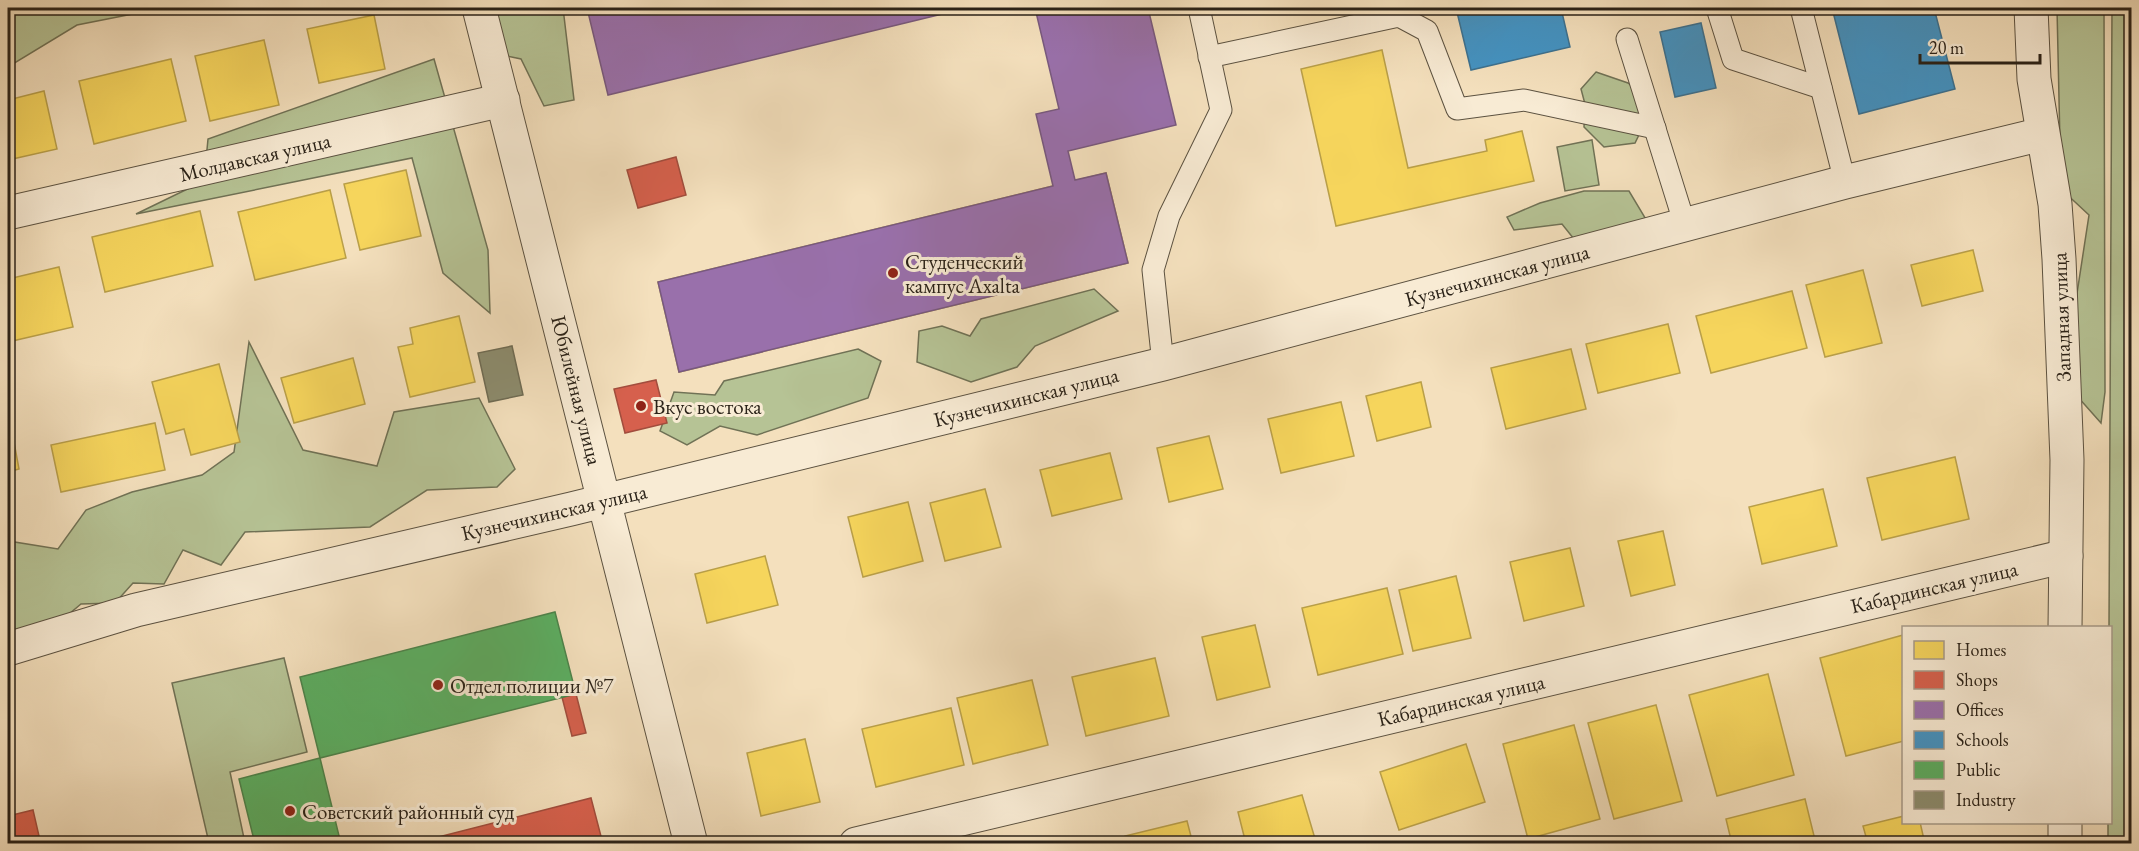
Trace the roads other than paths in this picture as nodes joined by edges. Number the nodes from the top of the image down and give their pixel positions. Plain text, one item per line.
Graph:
1 (479, 8) edge
2 (1199, 8) edge
3 (1717, 8) edge
4 (1801, 8) edge
5 (2031, 8) edge
6 (1627, 39) dead end
7 (1209, 57) junction
8 (1821, 88) junction
9 (503, 100) junction
10 (1655, 128) junction
11 (2042, 134) junction
12 (1845, 182) junction
13 (8, 213) edge
14 (1685, 225) junction
15 (1163, 364) junction
16 (604, 500) junction
17 (2066, 556) junction
18 (2066, 626) edge
19 (8, 649) edge
20 (2065, 824) edge
21 (691, 843) edge
22 (856, 843) edge
23 (2065, 843) edge

1 - 9 street, Юбилейная улица
2 - 7 lane
3 - 8 lane
4 - 8 lane
5 - 11 street, Западная улица
6 - 10 lane
7 - 10 lane
7 - 15 lane
8 - 12 lane
9 - 13 street, Молдавская улица
9 - 16 street, Юбилейная улица
10 - 14 lane
11 - 12 street, Кузнечихинская улица
11 - 17 street, Западная улица
12 - 14 street, Кузнечихинская улица
14 - 15 street, Кузнечихинская улица
15 - 16 street, Кузнечихинская улица
16 - 19 street, Кузнечихинская улица
16 - 21 street, Юбилейная улица
17 - 18 street, Западная улица
17 - 22 street, Кабардинская улица
20 - 23 street

